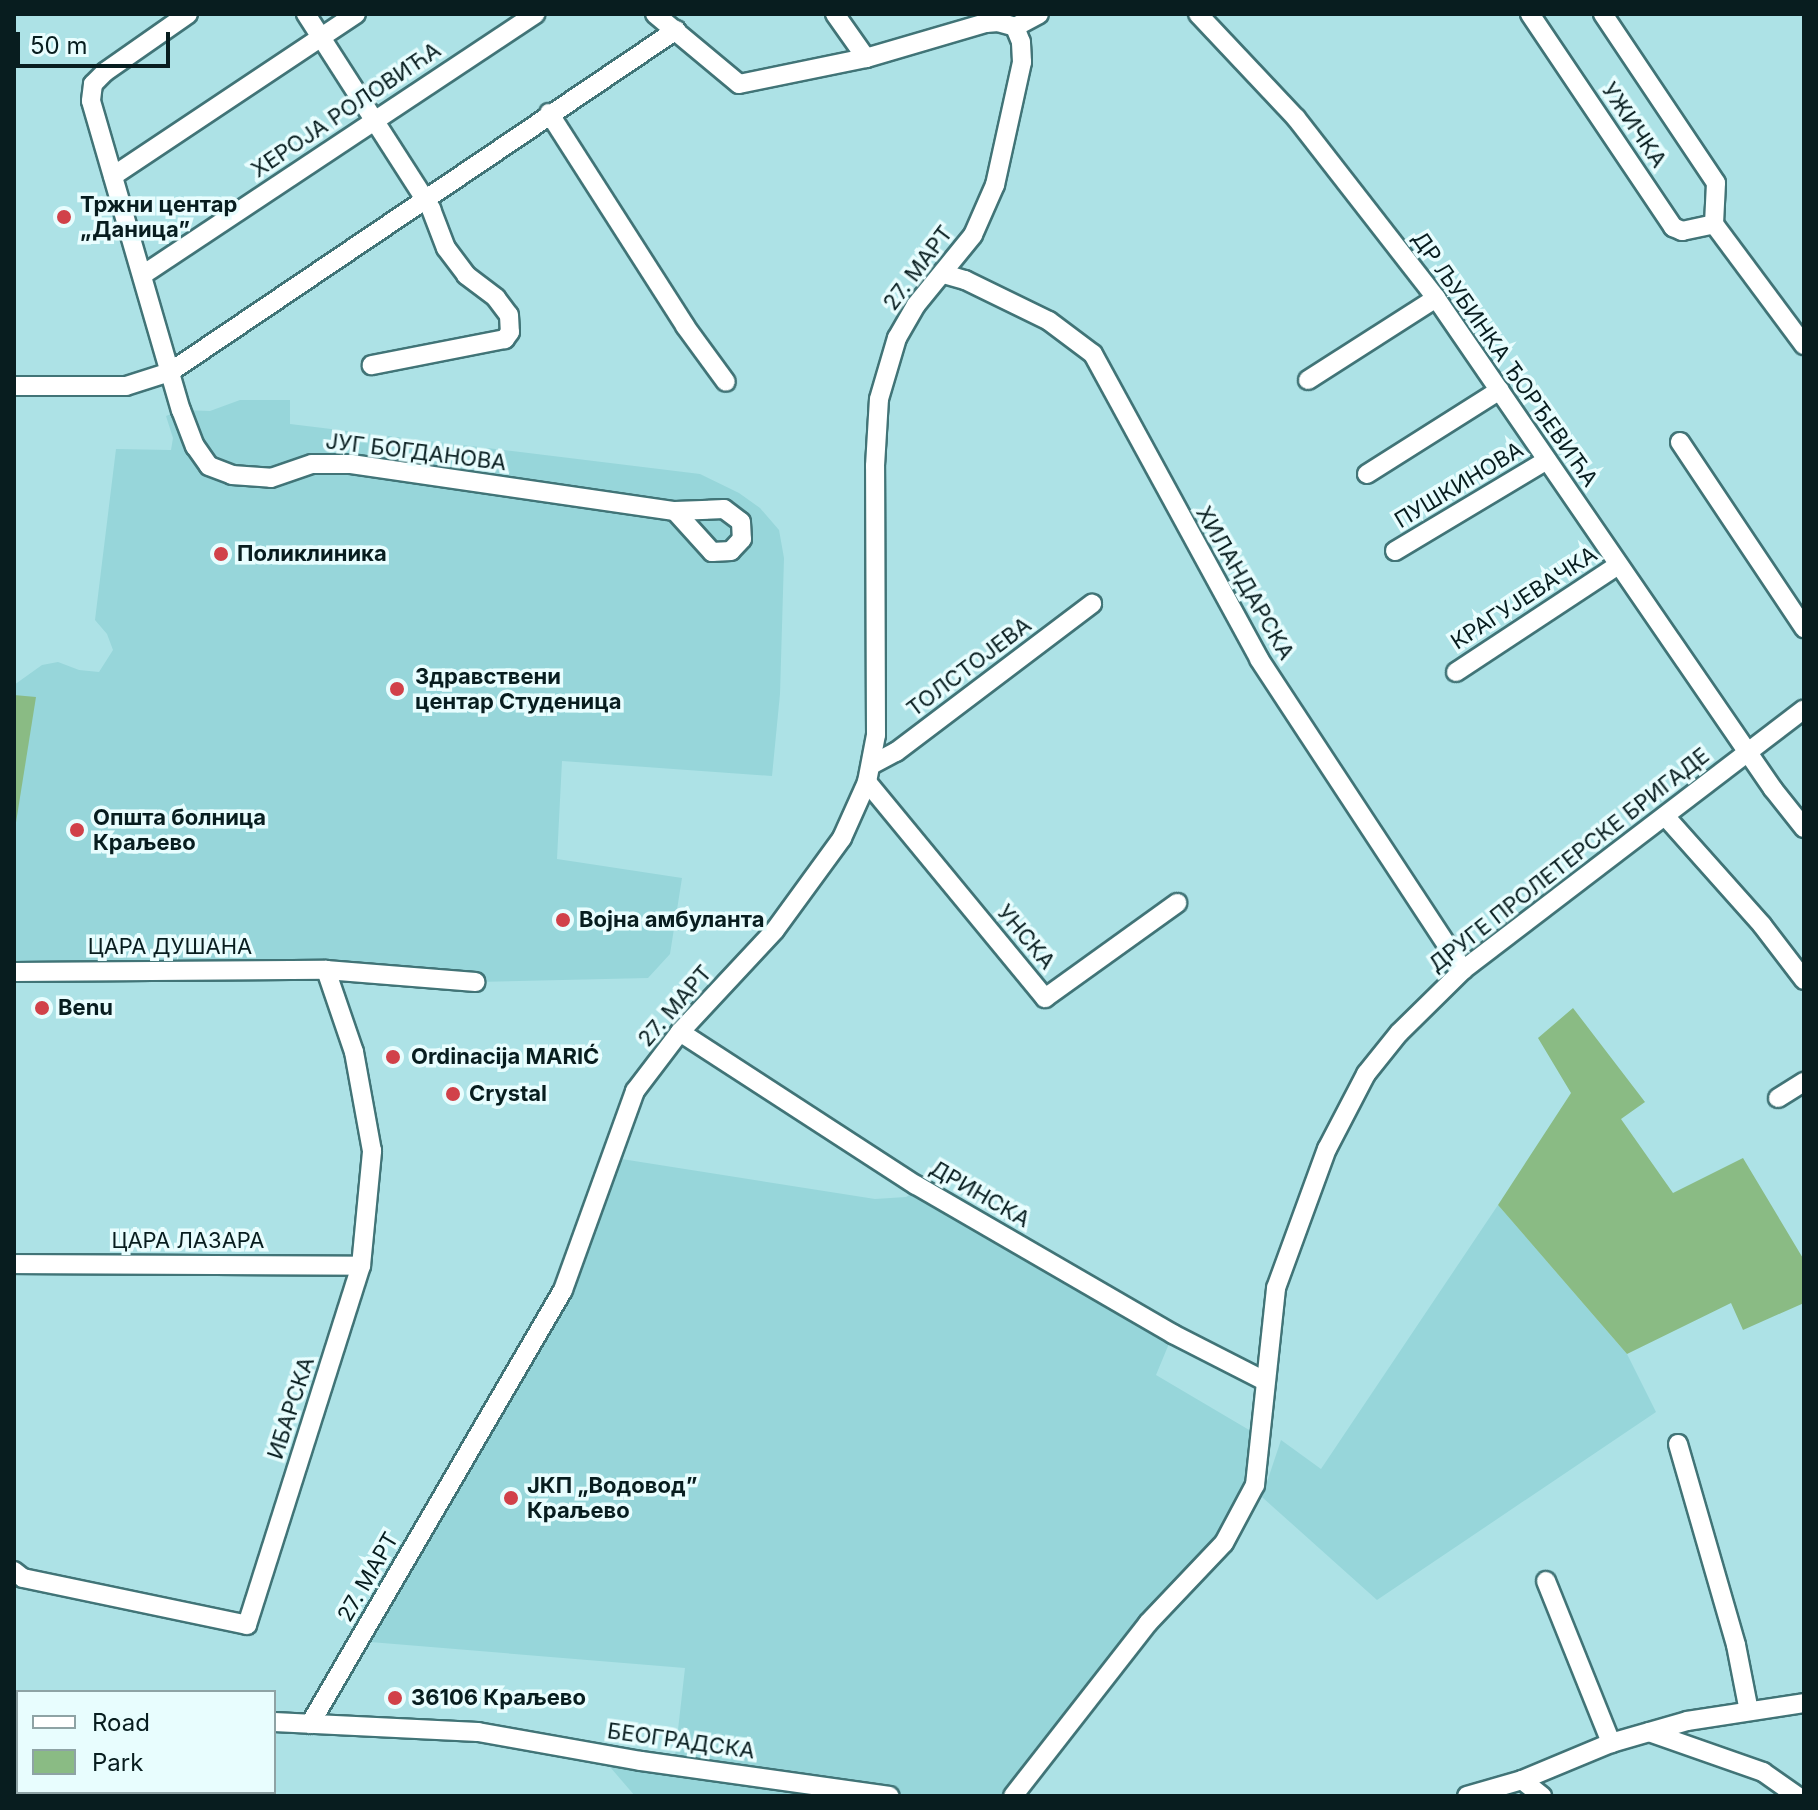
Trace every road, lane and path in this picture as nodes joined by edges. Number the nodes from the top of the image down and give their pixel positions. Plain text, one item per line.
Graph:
1 (188, 14) edge
2 (306, 14) edge
3 (356, 14) edge
4 (535, 14) edge
5 (655, 14) edge
6 (835, 14) edge
7 (1039, 14) edge
8 (1198, 14) edge
9 (1530, 14) edge
10 (1603, 14) edge
11 (1015, 27) junction
12 (676, 30) junction
13 (321, 37) junction
14 (866, 58) junction
15 (549, 113) junction
16 (374, 120) junction
17 (113, 176) junction
18 (424, 199) junction
19 (1714, 224) junction
20 (144, 274) junction
21 (944, 274) junction
22 (1436, 298) junction
23 (1804, 345) edge
24 (372, 365) dead end
25 (170, 372) junction
26 (1308, 380) dead end
27 (726, 382) dead end
28 (14, 386) edge
29 (1500, 390) junction
30 (1680, 442) dead end
31 (1547, 460) junction
32 (1367, 474) dead end
33 (675, 511) dead end
34 (1395, 551) dead end
35 (1618, 565) junction
36 (1092, 604) dead end
37 (1804, 628) edge
38 (1456, 672) dead end
39 (1804, 709) edge
40 (1747, 752) junction
41 (870, 773) junction
42 (1665, 816) junction
43 (1804, 828) edge
44 (1177, 903) dead end
45 (326, 970) junction
46 (1463, 970) junction
47 (14, 972) edge
48 (1804, 980) edge
49 (476, 982) dead end
50 (680, 1032) junction
51 (1804, 1082) edge
52 (1778, 1098) dead end
53 (14, 1264) edge
54 (361, 1266) junction
55 (1265, 1381) junction
56 (1678, 1444) dead end
57 (14, 1571) edge
58 (1546, 1581) dead end
59 (1804, 1703) edge
60 (1749, 1711) junction
61 (276, 1722) edge
62 (310, 1724) junction
63 (1649, 1732) junction
64 (1611, 1743) junction
65 (1522, 1780) junction
66 (890, 1796) edge
67 (1013, 1796) edge
68 (1467, 1796) edge
69 (1542, 1796) edge
70 (1797, 1796) edge

1 - 17 street, ЈУГ БОГДАНОВА
2 - 13 street
3 - 13 street
4 - 16 street, ХЕРОЈА РОЛОВИЋА
5 - 12 street
6 - 14 street
7 - 11 street
8 - 22 street, ДР ЉУБИНКА ЂОРЂЕВИЋА
9 - 19 street, УЖИЧКА
10 - 19 street, УЖИЧКА
11 - 14 street
11 - 21 street, 27. МАРТ
12 - 14 street
12 - 15 street
13 - 16 street
13 - 17 street
15 - 18 street
15 - 27 street
16 - 18 street
16 - 20 street, ХЕРОЈА РОЛОВИЋА
17 - 20 street, ЈУГ БОГДАНОВА
18 - 24 street
18 - 25 street
19 - 23 street
20 - 25 street, ЈУГ БОГДАНОВА
21 - 41 street, 27. МАРТ
21 - 46 street, ХИЛАНДАРСКА
22 - 26 street
22 - 29 street, ДР ЉУБИНКА ЂОРЂЕВИЋА
25 - 28 street
25 - 33 street, ЈУГ БОГДАНОВА
29 - 31 street, ДР ЉУБИНКА ЂОРЂЕВИЋА
29 - 32 street
30 - 37 street
31 - 34 street, ПУШКИНОВА
31 - 35 street, ДР ЉУБИНКА ЂОРЂЕВИЋА
35 - 38 street, КРАГУЈЕВАЧКА
35 - 40 street, ДР ЉУБИНКА ЂОРЂЕВИЋА
36 - 41 street, ТОЛСТОЈЕВА
39 - 40 street, ДРУГЕ ПРОЛЕТЕРСКЕ БРИГАДЕ
40 - 42 street, ДРУГЕ ПРОЛЕТЕРСКЕ БРИГАДЕ
40 - 43 street
41 - 44 street, УНСКА
41 - 50 street, 27. МАРТ
42 - 46 street, ДРУГЕ ПРОЛЕТЕРСКЕ БРИГАДЕ
42 - 48 street
45 - 47 street, ЦАРА ДУШАНА
45 - 49 street, ЦАРА ДУШАНА
45 - 54 street, ИБАРСКА
46 - 55 street, ДРУГЕ ПРОЛЕТЕРСКЕ БРИГАДЕ
50 - 55 street, ДРИНСКА
50 - 62 street, 27. МАРТ
51 - 52 street
53 - 54 street, ЦАРА ЛАЗАРА
54 - 57 street, ИБАРСКА
55 - 67 street, ДРУГЕ ПРОЛЕТЕРСКЕ БРИГАДЕ
56 - 60 street
58 - 64 street
59 - 60 street
60 - 63 street
61 - 62 street, БЕОГРАДСКА
62 - 66 street, БЕОГРАДСКА
63 - 64 street
63 - 70 street
64 - 65 street
65 - 68 street
65 - 69 street

